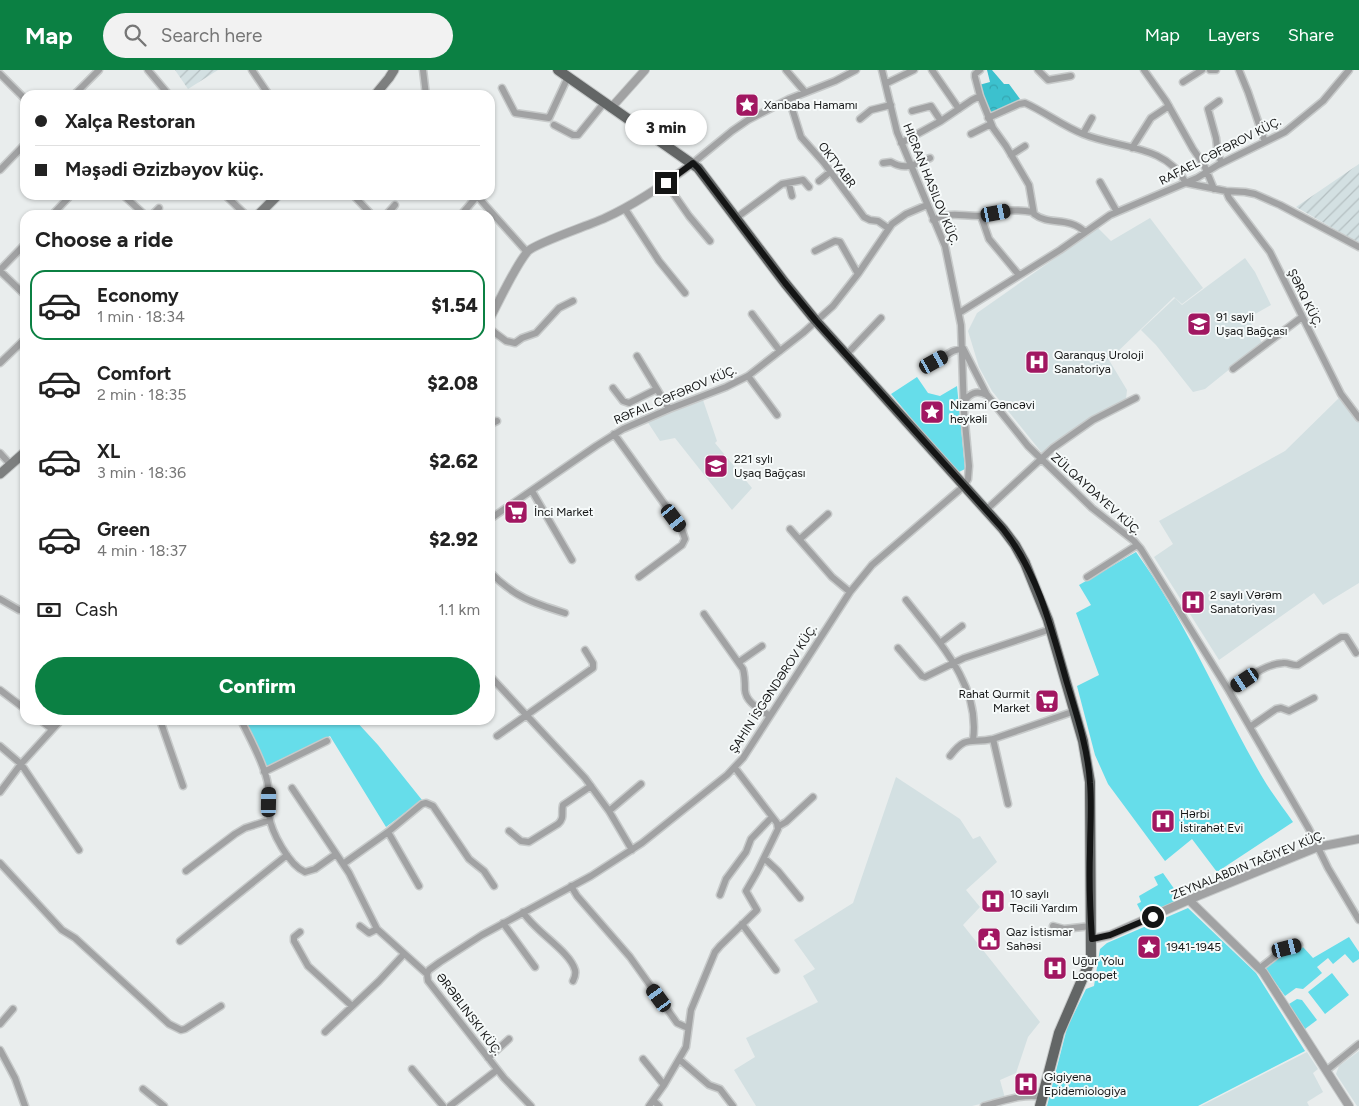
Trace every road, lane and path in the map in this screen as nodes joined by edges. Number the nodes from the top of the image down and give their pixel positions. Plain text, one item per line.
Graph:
1 (3, 70) edge
2 (98, 70) edge
3 (148, 70) edge
4 (252, 70) edge
5 (394, 70) edge
6 (423, 70) edge
7 (558, 70) edge
8 (645, 70) edge
9 (786, 70) edge
10 (856, 70) edge
11 (882, 70) edge
12 (914, 70) edge
13 (932, 70) edge
14 (980, 70) edge
15 (1038, 70) edge
16 (1144, 70) edge
17 (1202, 70) edge
18 (1210, 70) edge
19 (1216, 70) edge
20 (1238, 70) edge
21 (1350, 70) edge
22 (0, 74) edge
23 (1071, 76) dead end
24 (568, 78) junction
25 (1183, 82) dead end
26 (886, 83) junction
27 (502, 88) dead end
28 (79, 90) edge
29 (165, 90) edge
30 (266, 90) edge
31 (379, 90) edge
32 (425, 90) edge
33 (805, 92) junction
34 (20, 94) edge
35 (980, 96) junction
36 (788, 99) junction
37 (1219, 101) dead end
38 (891, 105) junction
39 (608, 106) junction
40 (1169, 106) junction
41 (959, 109) junction
42 (912, 111) dead end
43 (1092, 118) dead end
44 (860, 119) dead end
45 (941, 121) junction
46 (989, 121) junction
47 (554, 125) dead end
48 (971, 134) dead end
49 (1083, 134) junction
50 (1265, 142) junction
51 (901, 143) junction
52 (1025, 146) dead end
53 (1132, 148) junction
54 (20, 149) edge
55 (1011, 155) junction
56 (930, 158) dead end
57 (693, 163) junction
58 (883, 163) dead end
59 (1222, 163) junction
60 (910, 166) junction
61 (0, 170) edge
62 (830, 172) junction
63 (1208, 172) junction
64 (819, 181) dead end
65 (1100, 182) dead end
66 (666, 183) junction
67 (1186, 183) junction
68 (789, 184) junction
69 (809, 187) dead end
70 (1214, 189) junction
71 (1226, 191) junction
72 (792, 196) dead end
73 (66, 200) edge
74 (128, 200) edge
75 (230, 200) edge
76 (273, 200) edge
77 (358, 200) edge
78 (473, 200) edge
79 (481, 200) edge
80 (396, 205) dead end
81 (927, 205) junction
82 (625, 209) junction
83 (57, 210) edge
84 (139, 210) edge
85 (241, 210) edge
86 (263, 210) edge
87 (367, 210) edge
88 (391, 210) edge
89 (465, 210) edge
90 (490, 210) edge
91 (1033, 212) junction
92 (1117, 212) junction
93 (495, 216) edge
94 (981, 216) junction
95 (736, 218) junction
96 (933, 220) junction
97 (888, 228) junction
98 (1085, 232) junction
99 (710, 241) dead end
100 (1359, 247) edge
101 (20, 249) edge
102 (815, 251) dead end
103 (527, 252) junction
104 (0, 270) edge
105 (858, 274) junction
106 (1019, 275) junction
107 (20, 289) edge
108 (685, 294) dead end
109 (573, 301) dead end
110 (495, 309) edge
111 (959, 313) junction
112 (752, 314) dead end
113 (1302, 317) junction
114 (881, 318) dead end
115 (816, 321) junction
116 (495, 333) edge
117 (20, 344) edge
118 (963, 348) junction
119 (780, 351) junction
120 (846, 355) junction
121 (637, 356) dead end
122 (934, 362) dead end
123 (0, 363) edge
124 (1233, 369) dead end
125 (748, 376) junction
126 (613, 388) dead end
127 (657, 390) junction
128 (987, 395) junction
129 (1136, 398) dead end
130 (964, 402) junction
131 (669, 409) junction
132 (777, 415) dead end
133 (1359, 418) edge
134 (614, 434) junction
135 (0, 453) edge
136 (20, 458) edge
137 (1040, 459) junction
138 (11, 465) junction
139 (0, 474) edge
140 (964, 486) junction
141 (532, 491) junction
142 (986, 510) junction
143 (828, 514) dead end
144 (495, 516) edge
145 (790, 529) dead end
146 (800, 539) junction
147 (1137, 545) junction
148 (572, 560) dead end
149 (495, 577) edge
150 (639, 577) dead end
151 (1087, 577) dead end
152 (850, 592) junction
153 (0, 599) edge
154 (906, 600) dead end
155 (20, 610) edge
156 (565, 613) dead end
157 (704, 614) dead end
158 (962, 626) dead end
159 (1051, 629) junction
160 (940, 643) junction
161 (762, 646) dead end
162 (898, 648) dead end
163 (585, 650) dead end
164 (1356, 653) dead end
165 (739, 662) junction
166 (953, 662) junction
167 (495, 681) edge
168 (0, 690) edge
169 (1229, 691) junction
170 (1314, 698) dead end
171 (20, 705) edge
172 (1075, 711) junction
173 (527, 715) junction
174 (770, 716) junction
175 (47, 725) edge
176 (56, 725) edge
177 (162, 725) edge
178 (243, 725) edge
179 (1250, 726) junction
180 (52, 729) junction
181 (497, 736) dead end
182 (993, 739) junction
183 (327, 740) dead end
184 (973, 740) junction
185 (0, 746) edge
186 (950, 756) dead end
187 (21, 764) junction
188 (735, 768) junction
189 (264, 772) junction
190 (641, 784) dead end
191 (183, 786) dead end
192 (591, 786) junction
193 (292, 788) dead end
194 (0, 792) edge
195 (813, 797) dead end
196 (1008, 804) dead end
197 (608, 811) junction
198 (772, 817) junction
199 (270, 820) junction
200 (778, 826) junction
201 (509, 831) dead end
202 (388, 832) junction
203 (1359, 839) edge
204 (1318, 847) junction
205 (79, 850) dead end
206 (632, 850) junction
207 (336, 854) junction
208 (287, 855) junction
209 (764, 858) junction
210 (0, 863) edge
211 (343, 864) junction
212 (186, 871) dead end
213 (419, 886) dead end
214 (494, 886) dead end
215 (571, 886) junction
216 (720, 895) dead end
217 (800, 898) dead end
218 (1189, 900) junction
219 (522, 912) junction
220 (1359, 920) edge
221 (503, 923) junction
222 (742, 924) junction
223 (360, 926) dead end
224 (1053, 926) dead end
225 (1091, 926) junction
226 (377, 929) junction
227 (300, 932) dead end
228 (1092, 939) junction
229 (180, 941) dead end
230 (1298, 945) dead end
231 (404, 954) junction
232 (535, 967) dead end
233 (1260, 968) junction
234 (776, 970) dead end
235 (427, 974) junction
236 (573, 981) dead end
237 (221, 1006) dead end
238 (352, 1006) junction
239 (14, 1009) dead end
240 (0, 1024) edge
241 (688, 1028) junction
242 (326, 1032) dead end
243 (509, 1039) dead end
244 (1359, 1044) edge
245 (0, 1050) edge
246 (488, 1058) junction
247 (643, 1059) dead end
248 (680, 1060) junction
249 (412, 1069) dead end
250 (497, 1070) junction
251 (1327, 1070) junction
252 (664, 1085) junction
253 (143, 1089) dead end
254 (1042, 1101) edge
255 (652, 1103) edge
256 (25, 1106) edge
257 (164, 1106) edge
258 (443, 1106) edge
259 (450, 1106) edge
260 (531, 1106) edge
261 (659, 1106) edge
262 (733, 1106) edge
263 (984, 1106) edge
264 (1349, 1106) edge

1 - 22 street
2 - 28 street
3 - 29 street
4 - 30 street
5 - 31 main road
6 - 32 street
7 - 24 main road
8 - 39 street
9 - 33 street
10 - 33 street
11 - 26 street, HICRAN HASILOV KÜÇ.
12 - 26 street
13 - 41 street
14 - 35 street
15 - 23 street
16 - 40 street
17 - 25 street
18 - 19 street
20 - 50 street
21 - 50 street, RAFAEL CƏFƏROV KÜÇ.
22 - 34 street
24 - 27 street
24 - 39 main road
26 - 38 street, HICRAN HASILOV KÜÇ.
33 - 36 street
35 - 41 street
35 - 46 street
36 - 57 street
36 - 62 street, OKTYABR
37 - 59 street
38 - 44 street
38 - 51 street, HICRAN HASILOV KÜÇ.
39 - 47 street
39 - 57 main road
40 - 53 street
40 - 63 street
41 - 45 street
42 - 45 street
43 - 49 street
45 - 51 street
46 - 48 street
46 - 49 street
46 - 55 street
49 - 53 street
50 - 59 street, RAFAEL CƏFƏROV KÜÇ.
51 - 60 street, HICRAN HASILOV KÜÇ.
52 - 55 street
53 - 67 street
54 - 61 street
55 - 91 street
56 - 60 street
57 - 66 street
57 - 95 main road
58 - 60 street
59 - 63 street, RAFAEL CƏFƏROV KÜÇ.
60 - 81 street, HICRAN HASILOV KÜÇ.
62 - 64 street
62 - 97 street, OKTYABR
63 - 67 street, RAFAEL CƏFƏROV KÜÇ.
63 - 70 street
65 - 92 street
66 - 82 street
66 - 99 street
67 - 70 street
67 - 92 street, RAFAEL CƏFƏROV KÜÇ.
68 - 69 street
68 - 72 street
68 - 95 street
70 - 71 street
71 - 100 street
71 - 113 street, ŞƏRQ KÜÇ.
73 - 83 street
74 - 84 street
75 - 85 street
76 - 86 main road
77 - 87 street
78 - 89 street
79 - 90 street
80 - 88 street
81 - 96 street, HICRAN HASILOV KÜÇ.
81 - 97 street, RƏFAIL CƏFƏROV KÜÇ.
82 - 103 street
82 - 108 street
91 - 94 street
91 - 98 street
92 - 98 street, RAFAEL CƏFƏROV KÜÇ.
93 - 103 street
94 - 96 street
94 - 106 street
95 - 115 main road
96 - 111 street, HICRAN HASILOV KÜÇ.
97 - 105 street, RƏFAIL CƏFƏROV KÜÇ.
98 - 106 street, RAFAEL CƏFƏROV KÜÇ.
101 - 104 street
102 - 105 street
103 - 110 street
104 - 107 street
105 - 115 street, RƏFAIL CƏFƏROV KÜÇ.
106 - 111 street, RAFAEL CƏFƏROV KÜÇ.
109 - 116 street
111 - 118 street, HICRAN HASILOV KÜÇ.
112 - 119 street
113 - 124 street
113 - 133 street, ŞƏRQ KÜÇ.
114 - 120 street
115 - 119 street, RƏFAIL CƏFƏROV KÜÇ.
115 - 120 main road
117 - 123 street
118 - 122 street
118 - 128 street, ZÜLQAYDAYEV KÜÇ.
118 - 130 street, HICRAN HASILOV KÜÇ.
119 - 125 street, RƏFAIL CƏFƏROV KÜÇ.
120 - 140 main road
121 - 127 street
125 - 131 street, RƏFAIL CƏFƏROV KÜÇ.
125 - 132 street
126 - 127 street
127 - 131 street
128 - 130 street
128 - 137 street, ZÜLQAYDAYEV KÜÇ.
129 - 137 street
130 - 140 street, HICRAN HASILOV KÜÇ.
131 - 134 street, RƏFAIL CƏFƏROV KÜÇ.
134 - 141 street, RƏFAIL CƏFƏROV KÜÇ.
134 - 150 street
135 - 138 street
136 - 138 main road
137 - 142 street
137 - 147 street, ZÜLQAYDAYEV KÜÇ.
138 - 139 main road
140 - 142 main road
140 - 152 street, ŞAHIN İSGƏNDƏROV KÜÇ.
141 - 144 street, RƏFAIL CƏFƏROV KÜÇ.
141 - 148 street
142 - 159 main road
143 - 146 street
145 - 146 street
146 - 152 street
147 - 151 street
147 - 169 street, ZÜLQAYDAYEV KÜÇ.
149 - 156 street
152 - 174 street, ŞAHIN İSGƏNDƏROV KÜÇ.
153 - 155 street
154 - 160 street
157 - 165 street
158 - 160 street
159 - 166 street
159 - 172 main road
160 - 166 street
161 - 165 street
162 - 166 street
163 - 173 street
164 - 169 street
165 - 174 street
166 - 184 street
167 - 173 street
168 - 171 street
169 - 179 street, ZÜLQAYDAYEV KÜÇ.
170 - 179 street
172 - 182 street
172 - 225 main road
173 - 181 street
173 - 192 street
174 - 188 street, ŞAHIN İSGƏNDƏROV KÜÇ.
175 - 180 street
176 - 180 street
177 - 191 street
178 - 189 street
179 - 204 street, ZÜLQAYDAYEV KÜÇ.
180 - 187 street
182 - 184 street
182 - 196 street
183 - 189 street
184 - 186 street
185 - 187 street
187 - 194 street
187 - 205 street
188 - 198 street
188 - 206 street, ŞAHIN İSGƏNDƏROV KÜÇ.
189 - 199 street
190 - 197 street
192 - 197 street
192 - 201 street
193 - 207 street, ƏRƏBLINSKI KÜÇ.
195 - 200 street
197 - 206 street
198 - 200 street
198 - 216 street
199 - 208 street
199 - 212 street
200 - 209 street
202 - 211 street
202 - 213 street
202 - 214 street
203 - 204 street
204 - 218 street
204 - 220 street, ZÜLQAYDAYEV KÜÇ.
206 - 215 street, ŞAHIN İSGƏNDƏROV KÜÇ.
207 - 208 street
207 - 211 street, ƏRƏBLINSKI KÜÇ.
208 - 229 street
209 - 217 street
209 - 222 street
210 - 237 street
211 - 226 street, ƏRƏBLINSKI KÜÇ.
215 - 219 street, ŞAHIN İSGƏNDƏROV KÜÇ.
215 - 241 street
218 - 228 street
218 - 233 street
219 - 221 street, ŞAHIN İSGƏNDƏROV KÜÇ.
219 - 236 street
221 - 232 street
221 - 235 street, ŞAHIN İSGƏNDƏROV KÜÇ.
222 - 234 street
222 - 241 street
223 - 226 street
224 - 225 street
225 - 228 main road
226 - 231 street, ƏRƏBLINSKI KÜÇ.
227 - 238 street
228 - 254 main road
230 - 233 street
231 - 235 street, ƏRƏBLINSKI KÜÇ.
231 - 238 street
233 - 251 street
235 - 246 street, ƏRƏBLINSKI KÜÇ.
238 - 242 street
239 - 240 street
241 - 248 street
243 - 246 street
244 - 251 street
245 - 256 street
246 - 250 street, ƏRƏBLINSKI KÜÇ.
247 - 252 street
248 - 252 street
248 - 262 street
249 - 258 street
250 - 259 street
250 - 260 street, ƏRƏBLINSKI KÜÇ.
251 - 264 street
252 - 255 street
253 - 257 street
254 - 263 street
255 - 261 street

